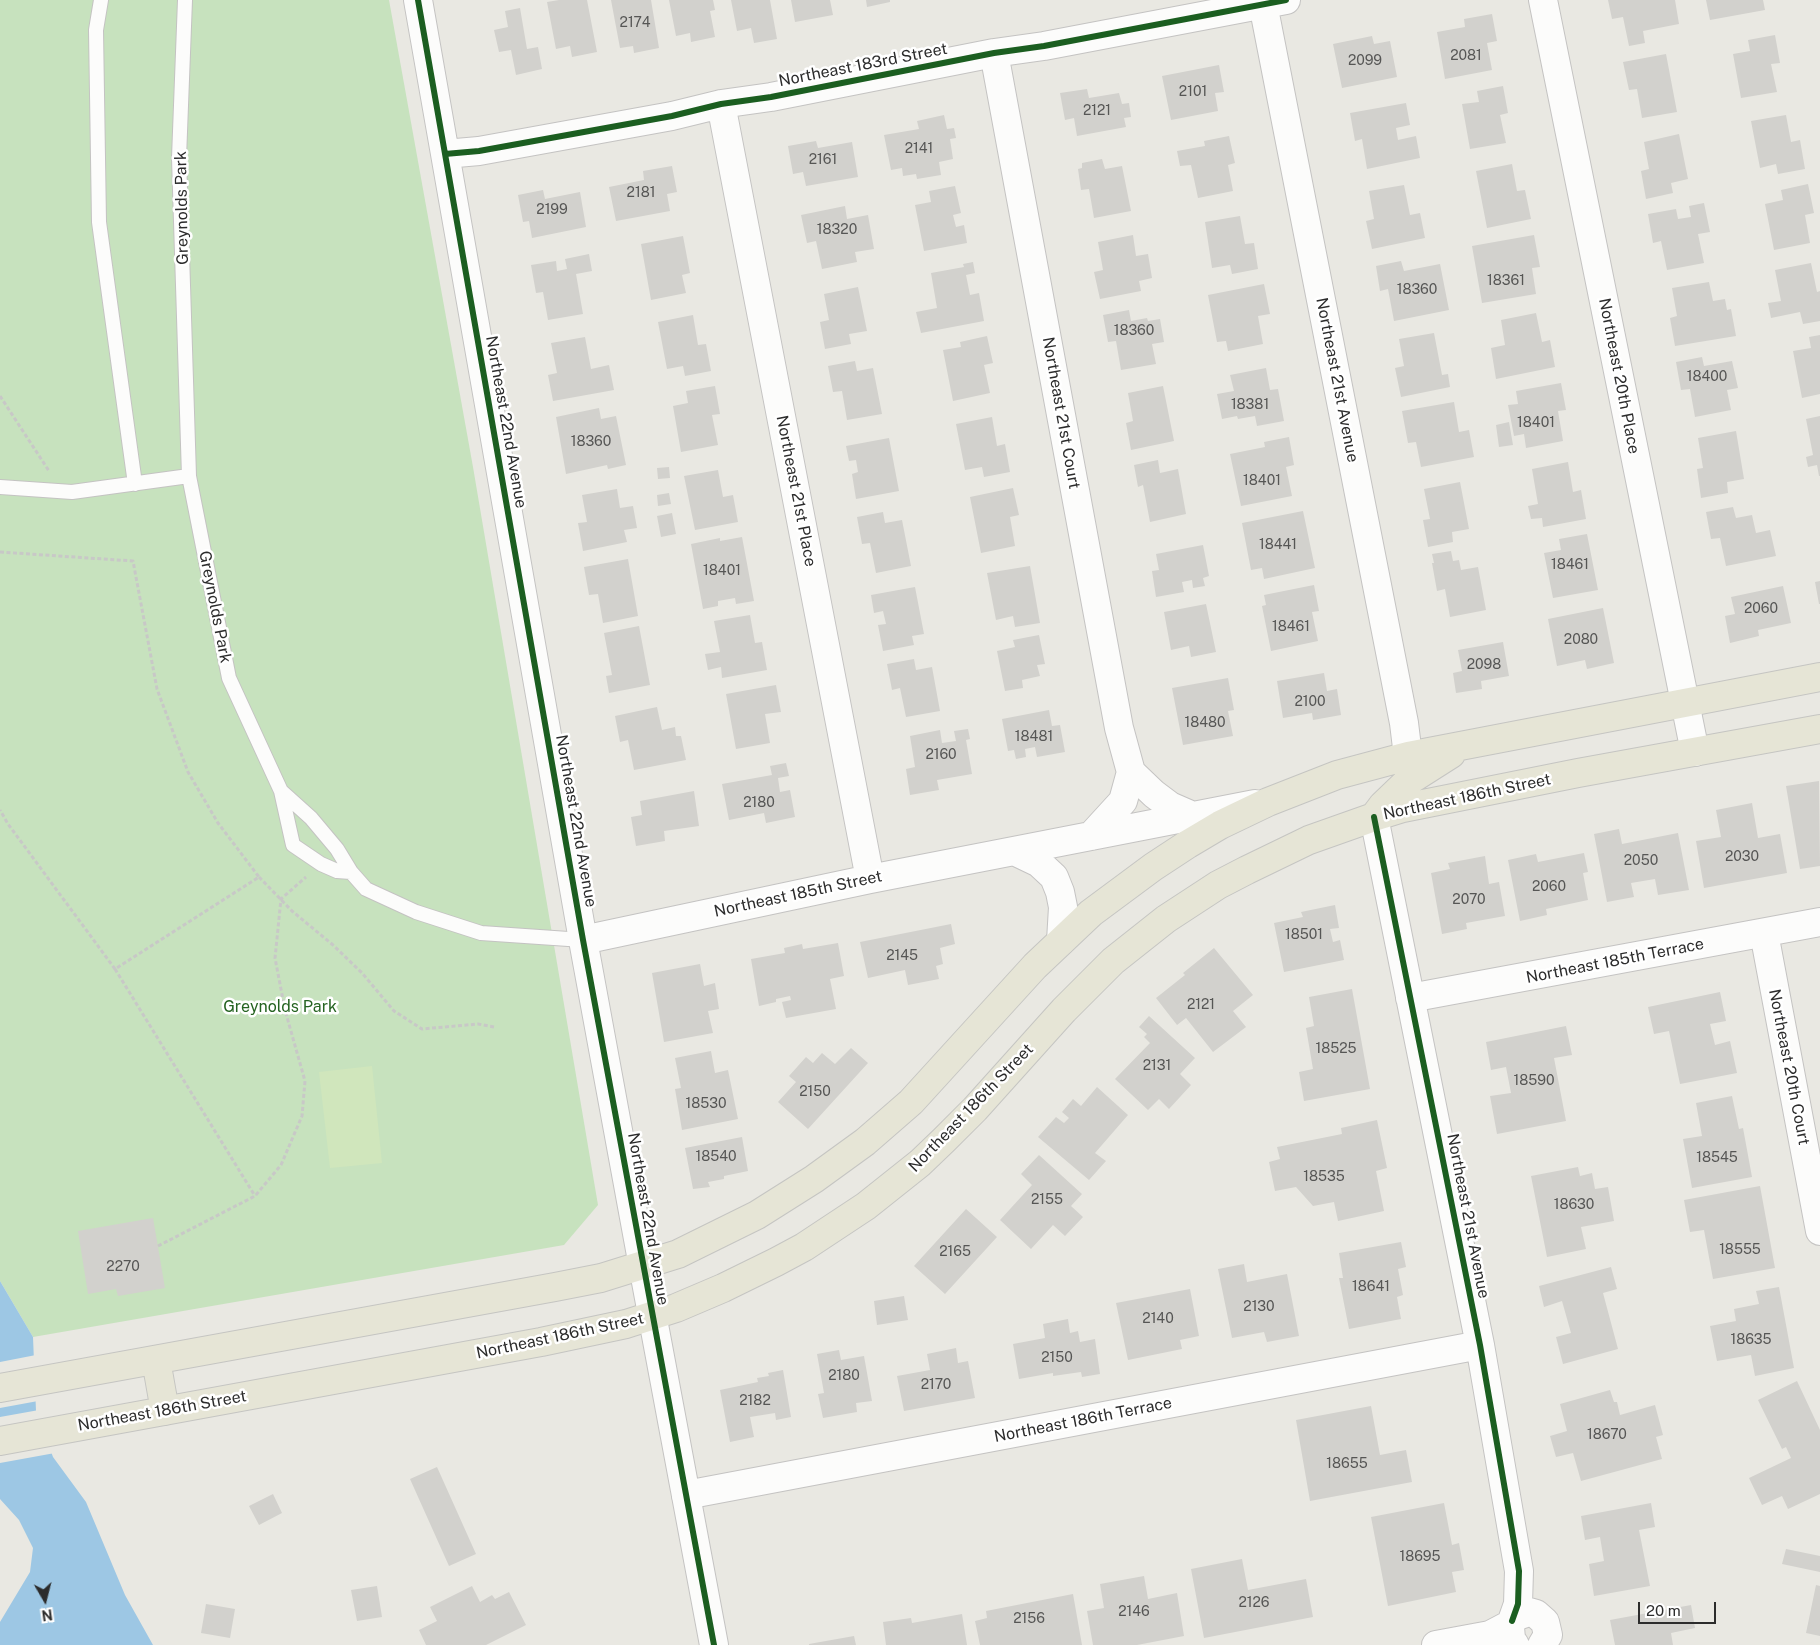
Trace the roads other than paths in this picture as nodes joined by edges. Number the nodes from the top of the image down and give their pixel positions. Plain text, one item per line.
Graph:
1 (101, 0) edge
2 (185, 0) edge
3 (418, 0) edge
4 (1543, 0) edge
5 (1274, 2) edge
6 (1211, 6) edge
7 (994, 53) junction
8 (721, 104) junction
9 (445, 154) junction
10 (189, 476) junction
11 (135, 484) junction
12 (0, 487) edge
13 (1820, 677) edge
14 (1685, 702) junction
15 (1820, 728) edge
16 (1470, 743) junction
17 (1695, 752) junction
18 (1408, 756) junction
19 (1131, 772) junction
20 (281, 791) junction
21 (1268, 802) junction
22 (1194, 816) junction
23 (1374, 817) junction
24 (1091, 836) junction
25 (1014, 851) junction
26 (351, 872) junction
27 (870, 879) junction
28 (1820, 922) edge
29 (1764, 933) junction
30 (583, 940) junction
31 (1061, 941) junction
32 (1410, 998) junction
33 (1820, 1231) edge
34 (642, 1266) junction
35 (652, 1316) junction
36 (1480, 1345) junction
37 (156, 1360) junction
38 (0, 1388) edge
39 (165, 1411) junction
40 (0, 1441) edge
41 (686, 1496) junction
42 (1519, 1572) junction
43 (1508, 1634) edge
44 (1543, 1637) edge
45 (714, 1645) edge
46 (1436, 1645) edge

1 - 11 lane
2 - 10 lane, Greynolds Park
3 - 9 street, Northeast 22nd Avenue
4 - 14 street, Northeast 20th Place
5 - 6 street, Northeast 183rd Street
5 - 18 street, Northeast 21st Avenue
6 - 7 street, Northeast 183rd Street
7 - 8 street, Northeast 183rd Street
7 - 19 street, Northeast 21st Court
8 - 9 street, Northeast 183rd Street
8 - 27 street, Northeast 21st Place
9 - 30 street, Northeast 22nd Avenue
10 - 11 lane
10 - 20 lane, Greynolds Park
11 - 12 lane
13 - 14 main road
14 - 16 main road
14 - 17 street, Northeast 20th Place
15 - 17 main road, Northeast 186th Street
16 - 18 main road
16 - 23 main road
17 - 23 main road, Northeast 186th Street
18 - 21 main road
19 - 22 street
19 - 24 street
20 - 26 lane, Greynolds Park
20 - 26 lane
21 - 22 street, Northeast 185th Street
21 - 31 main road
22 - 24 street, Northeast 185th Street
23 - 32 street, Northeast 21st Avenue
23 - 35 main road, Northeast 186th Street
24 - 25 street, Northeast 185th Street
25 - 27 street, Northeast 185th Street
25 - 31 street
26 - 30 lane, Greynolds Park
27 - 30 street, Northeast 185th Street
28 - 29 street, Northeast 185th Terrace
29 - 32 street, Northeast 185th Terrace
29 - 33 street, Northeast 20th Court
30 - 34 street, Northeast 22nd Avenue
31 - 34 main road
32 - 36 street, Northeast 21st Avenue
34 - 35 street, Northeast 22nd Avenue
34 - 37 main road
35 - 39 main road, Northeast 186th Street
35 - 41 street, Northeast 22nd Avenue
36 - 41 street, Northeast 186th Terrace
36 - 42 street, Northeast 21st Avenue
37 - 38 main road
37 - 39 main road
39 - 40 main road, Northeast 186th Street
41 - 45 street, Northeast 22nd Avenue
42 - 43 street, Northeast 21st Avenue
42 - 44 street, Northeast 21st Avenue
43 - 44 street
43 - 46 street

